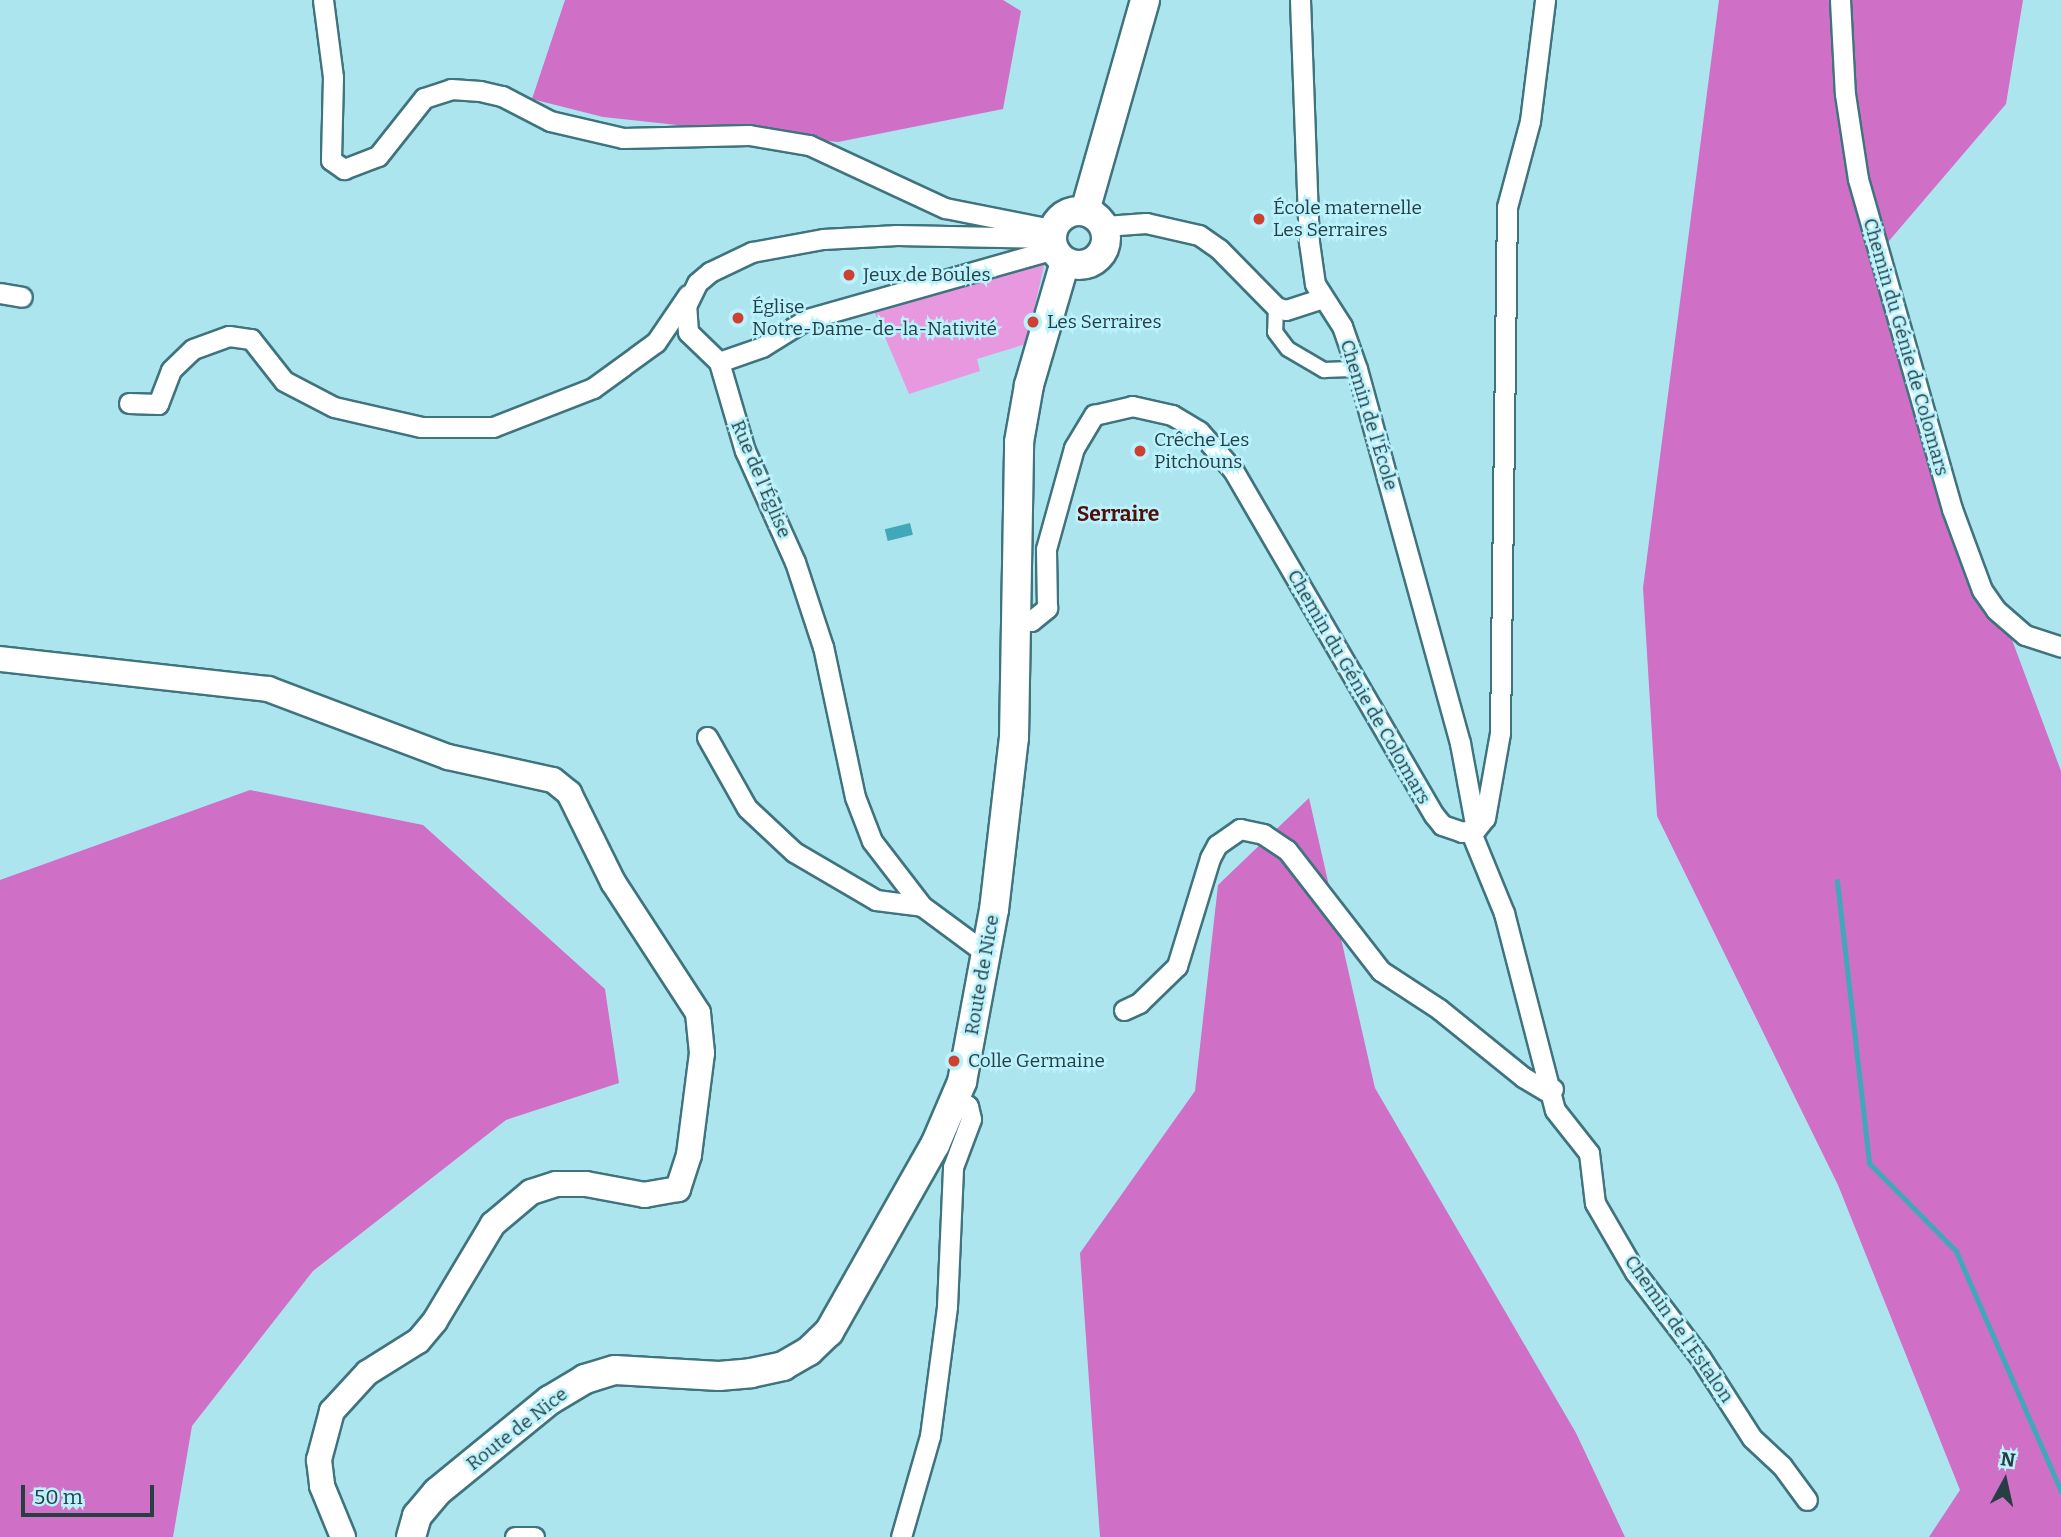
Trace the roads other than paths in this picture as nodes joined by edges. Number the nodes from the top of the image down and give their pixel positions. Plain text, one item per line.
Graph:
1 (323, 0) edge
2 (1145, 0) edge
3 (1300, 0) edge
4 (1545, 0) edge
5 (1840, 0) edge
6 (1095, 219) junction
7 (1056, 244) junction
8 (694, 289) junction
9 (0, 293) edge
10 (22, 297) dead end
11 (1322, 298) junction
12 (1276, 307) junction
13 (719, 362) junction
14 (1357, 369) junction
15 (129, 403) dead end
16 (1014, 621) junction
17 (2061, 647) edge
18 (0, 659) edge
19 (707, 737) dead end
20 (1473, 829) junction
21 (922, 906) junction
22 (987, 954) junction
23 (1124, 1010) dead end
24 (1553, 1089) junction
25 (957, 1098) junction
26 (1807, 1500) dead end
27 (343, 1537) edge
28 (411, 1537) edge
29 (515, 1537) edge
30 (534, 1537) edge
31 (901, 1537) edge

1 - 7 street
2 - 6 main road
3 - 11 street, Chemin de l'École
4 - 20 street
5 - 17 street, Chemin du Génie de Colomars
6 - 7 main road
6 - 7 main road
6 - 12 street
7 - 8 street
7 - 13 street
7 - 16 main road, Route de Nice
8 - 13 street
8 - 15 street
9 - 10 street
11 - 12 street
11 - 14 street, Chemin de l'École
12 - 14 street
13 - 21 street, Rue de l'Église
14 - 20 street, Chemin de l'École
16 - 20 street, Chemin du Génie de Colomars
16 - 22 main road, Route de Nice
18 - 27 street
19 - 21 street
20 - 24 street, Chemin de l'Estalon
21 - 22 street, Rue de l'Église
22 - 25 main road, Route de Nice
23 - 24 street
24 - 26 street, Chemin de l'Estalon
25 - 28 main road, Route de Nice
25 - 31 street
29 - 30 street

